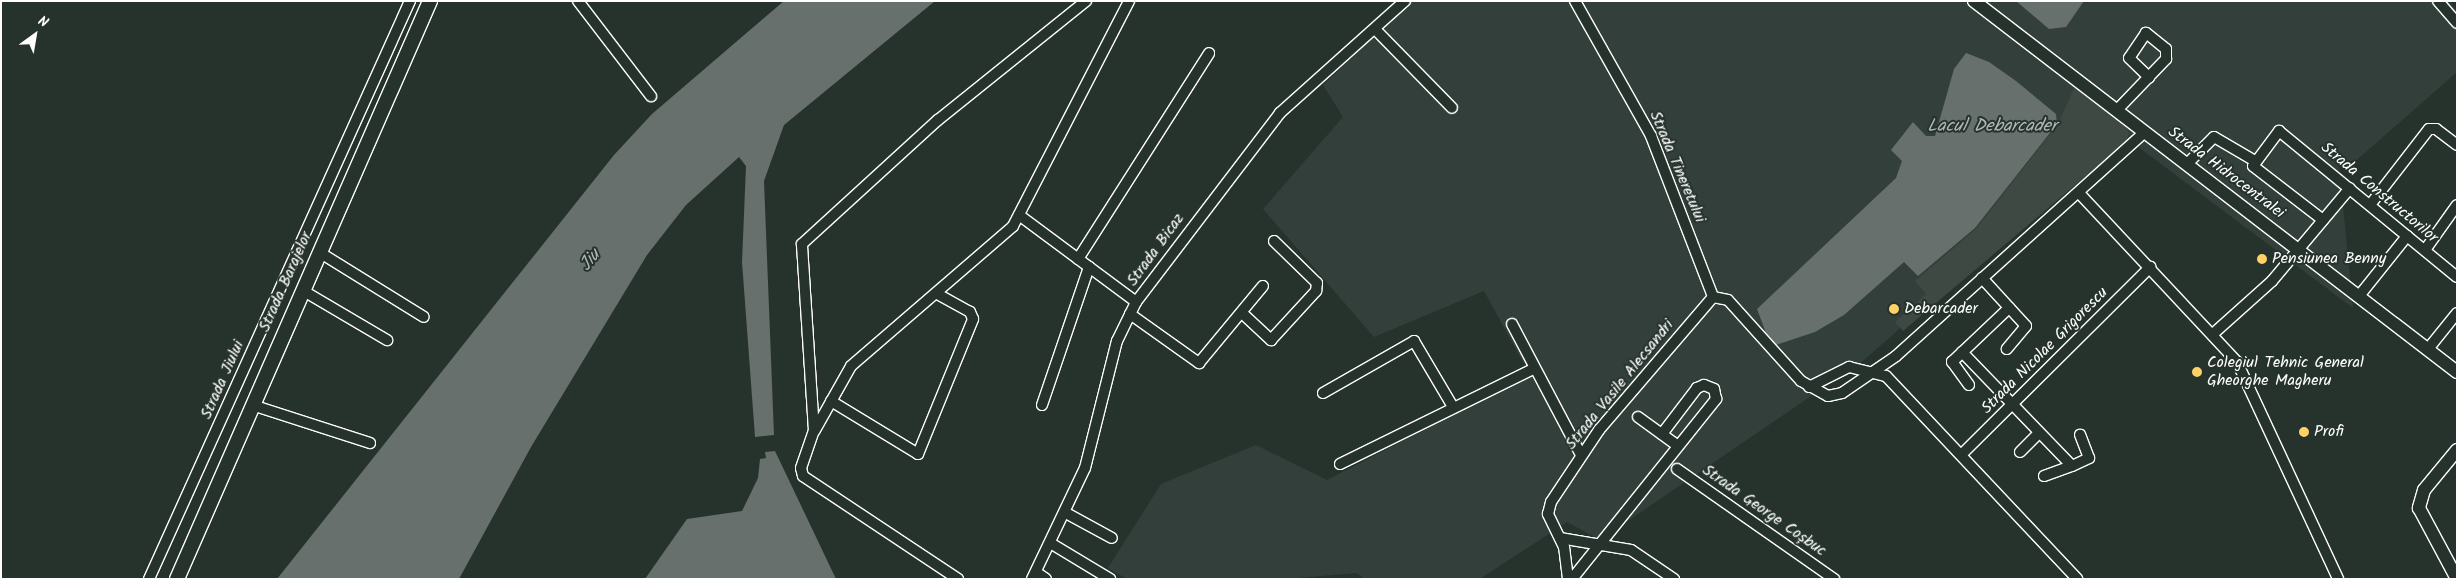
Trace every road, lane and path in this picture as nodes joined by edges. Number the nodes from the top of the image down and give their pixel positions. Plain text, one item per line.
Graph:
1 (410, 1) edge
2 (430, 1) edge
3 (578, 1) edge
4 (1086, 1) edge
5 (1129, 1) edge
6 (1405, 1) edge
7 (1575, 1) edge
8 (1974, 1) edge
9 (2438, 1) edge
10 (2457, 23) edge
11 (1375, 29) junction
12 (1209, 53) dead end
13 (2149, 77) dead end
14 (652, 96) dead end
15 (1452, 108) dead end
16 (2118, 110) junction
17 (2145, 132) junction
18 (2457, 145) edge
19 (2255, 161) junction
20 (2187, 164) junction
21 (2350, 188) junction
22 (2080, 194) junction
23 (2370, 205) junction
24 (2457, 205) edge
25 (1019, 215) junction
26 (2323, 220) junction
27 (2407, 236) junction
28 (1274, 241) dead end
29 (2300, 249) junction
30 (2425, 250) junction
31 (319, 252) junction
32 (1078, 258) junction
33 (1089, 267) junction
34 (2150, 267) junction
35 (2457, 276) edge
36 (1982, 278) junction
37 (1263, 286) dead end
38 (302, 290) junction
39 (938, 294) junction
40 (2359, 296) junction
41 (1713, 297) junction
42 (1136, 302) junction
43 (2009, 308) junction
44 (1242, 313) junction
45 (2457, 313) edge
46 (1130, 314) junction
47 (424, 317) dead end
48 (1512, 324) dead end
49 (2214, 333) junction
50 (387, 340) dead end
51 (2007, 349) dead end
52 (2428, 349) junction
53 (1962, 352) junction
54 (1535, 368) junction
55 (1872, 371) junction
56 (2457, 372) edge
57 (1969, 385) dead end
58 (1809, 387) junction
59 (1323, 393) dead end
60 (831, 401) junction
61 (252, 405) junction
62 (1042, 405) dead end
63 (2014, 405) junction
64 (1453, 407) junction
65 (1638, 417) dead end
66 (814, 431) junction
67 (2039, 433) junction
68 (1662, 434) junction
69 (2080, 435) dead end
70 (370, 444) dead end
71 (1678, 446) junction
72 (2457, 450) edge
73 (2020, 452) dead end
74 (1581, 455) junction
75 (1961, 455) junction
76 (1340, 464) dead end
77 (2072, 466) junction
78 (1677, 469) dead end
79 (2044, 476) dead end
80 (1066, 513) junction
81 (1112, 538) dead end
82 (1560, 538) junction
83 (1052, 544) junction
84 (1600, 546) junction
85 (1034, 576) edge
86 (1822, 576) edge
87 (2457, 578) edge
88 (149, 579) edge
89 (177, 579) edge
90 (958, 579) edge
91 (1046, 579) edge
92 (1110, 579) edge
93 (1568, 579) edge
94 (1572, 579) edge
95 (1674, 579) edge
96 (1834, 579) edge
97 (2077, 579) edge
98 (2338, 579) edge

1 - 88 street, Strada Jiului
2 - 31 main road, Strada Barajelor
3 - 14 street
4 - 66 street
5 - 25 street
6 - 11 street, Strada Bicaz
7 - 41 street, Strada Tineretului
8 - 16 street, Strada Hidrocentralei
9 - 10 street
11 - 15 street
11 - 42 street, Strada Bicaz
12 - 32 street
13 - 16 street
16 - 17 street, Strada Hidrocentralei
17 - 20 street, Strada Hidrocentralei
17 - 22 street
18 - 23 street
19 - 20 street
19 - 21 street, Strada Constructorilor
19 - 26 street
20 - 29 street, Strada Hidrocentralei
21 - 23 street, Strada Constructorilor
21 - 26 street
22 - 34 street
22 - 36 street
23 - 27 street, Strada Constructorilor
24 - 30 street
25 - 32 street
25 - 39 street
26 - 29 street
27 - 30 street, Strada Constructorilor
27 - 40 street
28 - 44 street
29 - 40 street, Strada Hidrocentralei
29 - 49 street
30 - 35 street, Strada Constructorilor
31 - 38 main road, Strada Barajelor
31 - 47 street
32 - 33 street
33 - 42 street
33 - 62 street
34 - 49 street
34 - 63 street, Strada Nicolae Grigorescu
36 - 43 street
36 - 55 street
37 - 44 street
38 - 50 street
38 - 61 main road, Strada Barajelor
39 - 60 street
39 - 60 street
40 - 52 street, Strada Hidrocentralei
41 - 58 street
41 - 74 street, Strada Vasile Alecsandri
42 - 46 street, Strada Bicaz
43 - 51 street
43 - 53 street
44 - 46 street
45 - 52 street
46 - 80 street, Strada Bicaz
48 - 54 street
49 - 98 street
52 - 56 street, Strada Hidrocentralei
53 - 57 street
53 - 63 street
54 - 64 street
54 - 74 street
55 - 58 street
55 - 58 street
55 - 75 street
59 - 64 street
60 - 66 street
61 - 70 street
61 - 89 main road, Strada Barajelor
63 - 67 street
63 - 75 street, Strada Nicolae Grigorescu
64 - 76 street
65 - 68 street
66 - 90 street
67 - 73 street
67 - 77 street
68 - 71 street
68 - 71 street
69 - 77 street
71 - 84 street
72 - 87 street
74 - 82 street, Strada Vasile Alecsandri
75 - 97 street
77 - 79 street
78 - 86 street, Strada George Coșbuc
80 - 81 street
80 - 83 street, Strada Bicaz
82 - 84 street
82 - 93 street, Strada Vasile Alecsandri
83 - 85 street, Strada Bicaz
83 - 92 street
84 - 94 street
84 - 95 street
85 - 91 street
86 - 96 street, Strada George Coșbuc

